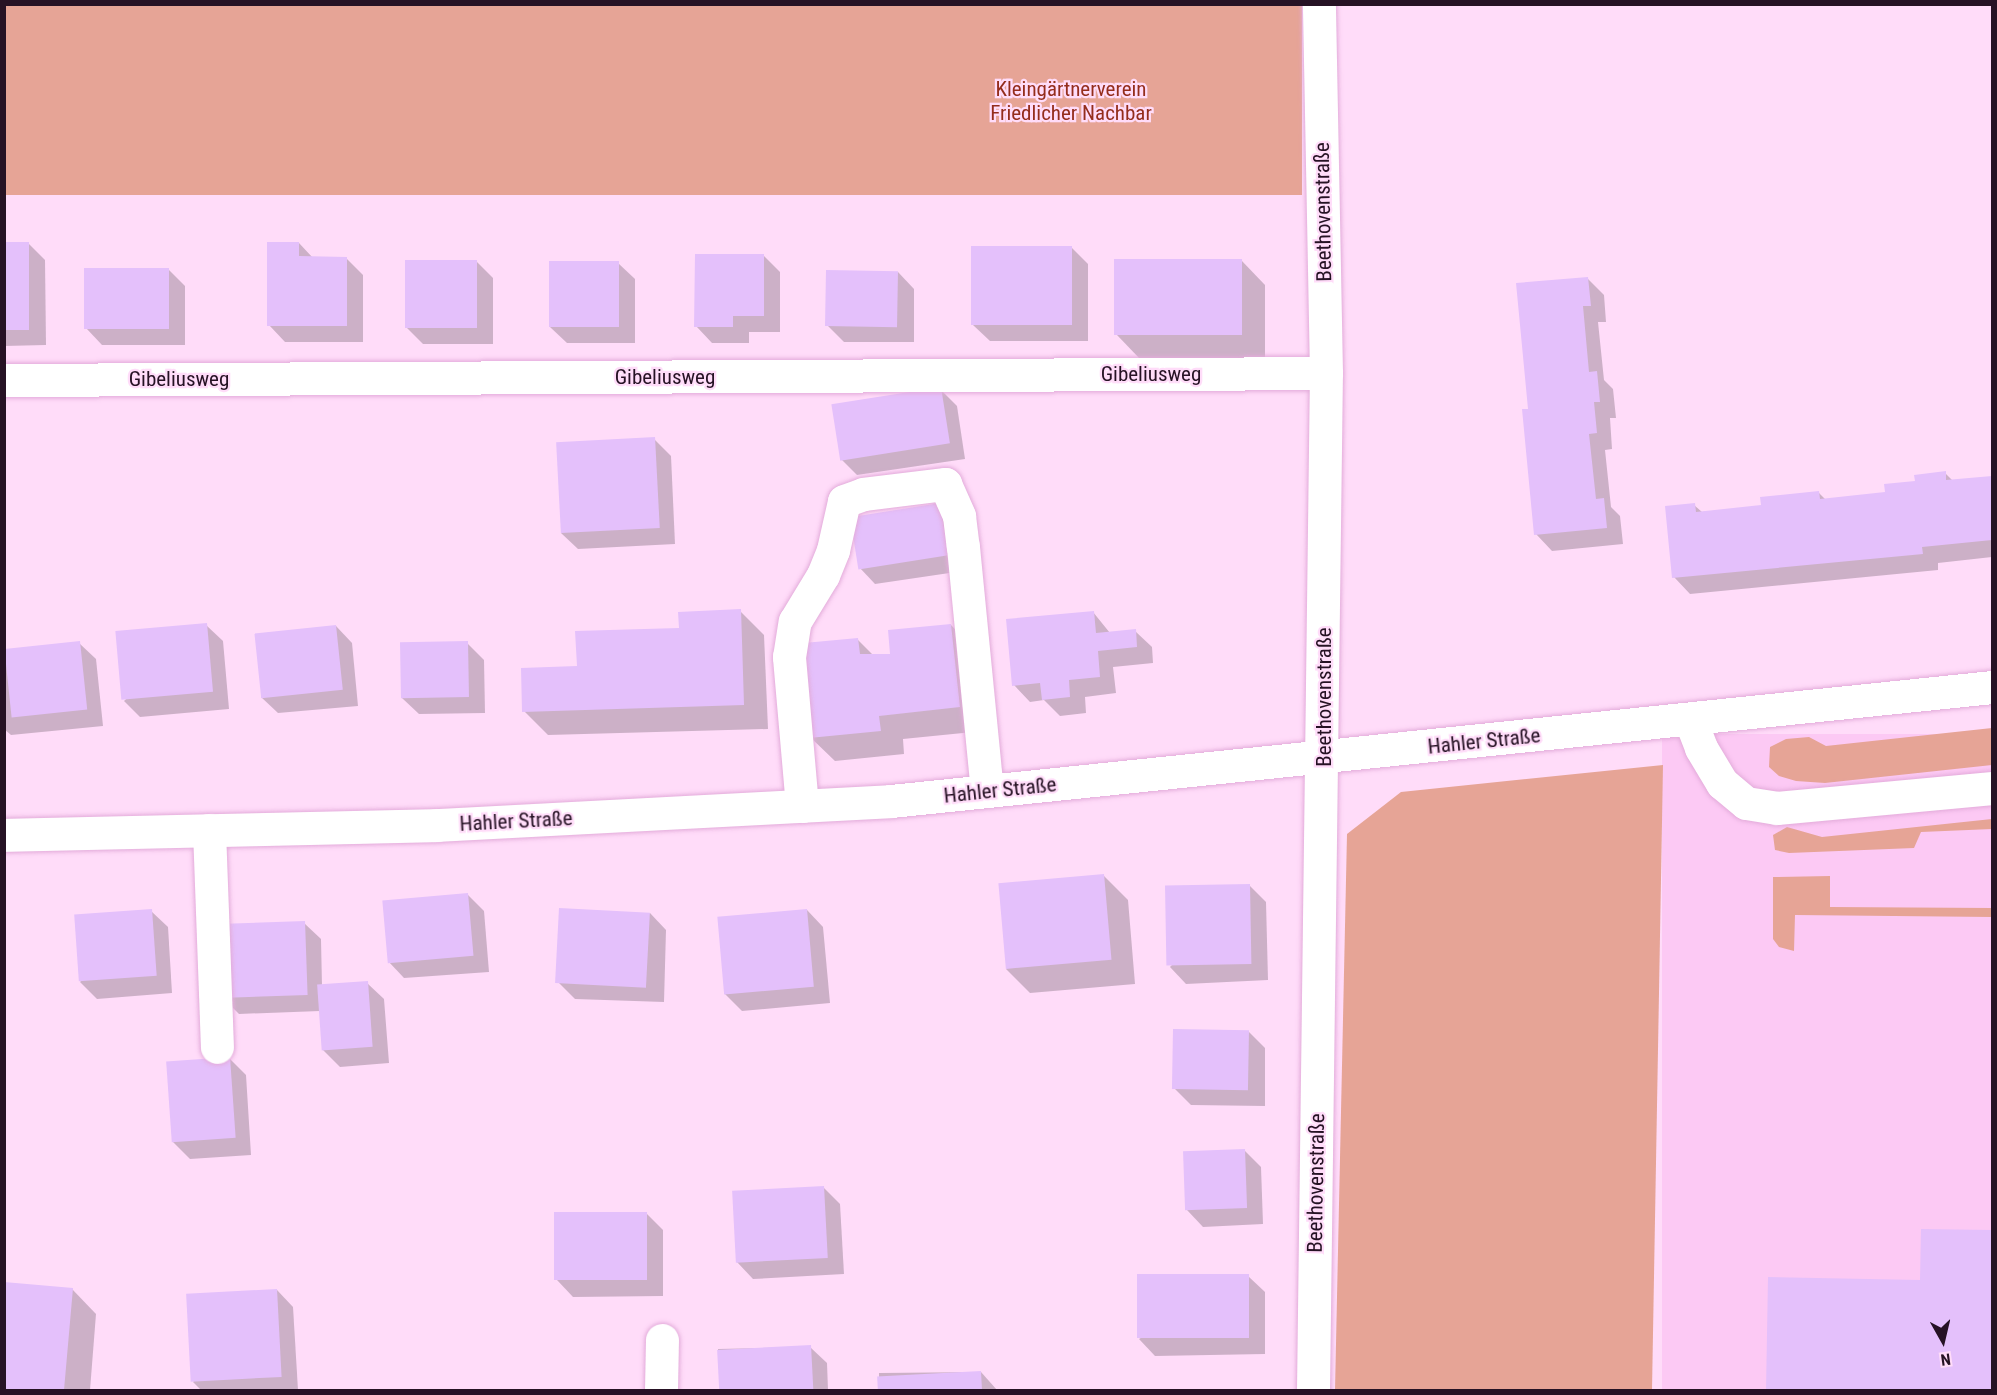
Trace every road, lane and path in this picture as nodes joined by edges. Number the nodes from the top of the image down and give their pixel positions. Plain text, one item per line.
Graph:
1 (1319, 4) edge
2 (1326, 373) junction
3 (4, 380) edge
4 (1992, 687) edge
5 (1690, 719) junction
6 (1323, 758) junction
7 (1992, 788) edge
8 (987, 791) junction
9 (802, 806) junction
10 (209, 830) junction
11 (4, 835) edge
12 (218, 1047) dead end
13 (662, 1340) dead end
14 (661, 1390) edge
15 (1313, 1390) edge

1 - 2 street, Beethovenstraße
2 - 3 street, Gibeliusweg
2 - 6 street, Beethovenstraße
4 - 5 street, Hahler Straße
5 - 6 street, Hahler Straße
5 - 7 street
6 - 8 street, Hahler Straße
6 - 15 street, Beethovenstraße
8 - 9 street, Hahler Straße
8 - 9 street
9 - 10 street, Hahler Straße
10 - 11 street, Hahler Straße
10 - 12 street
13 - 14 street

